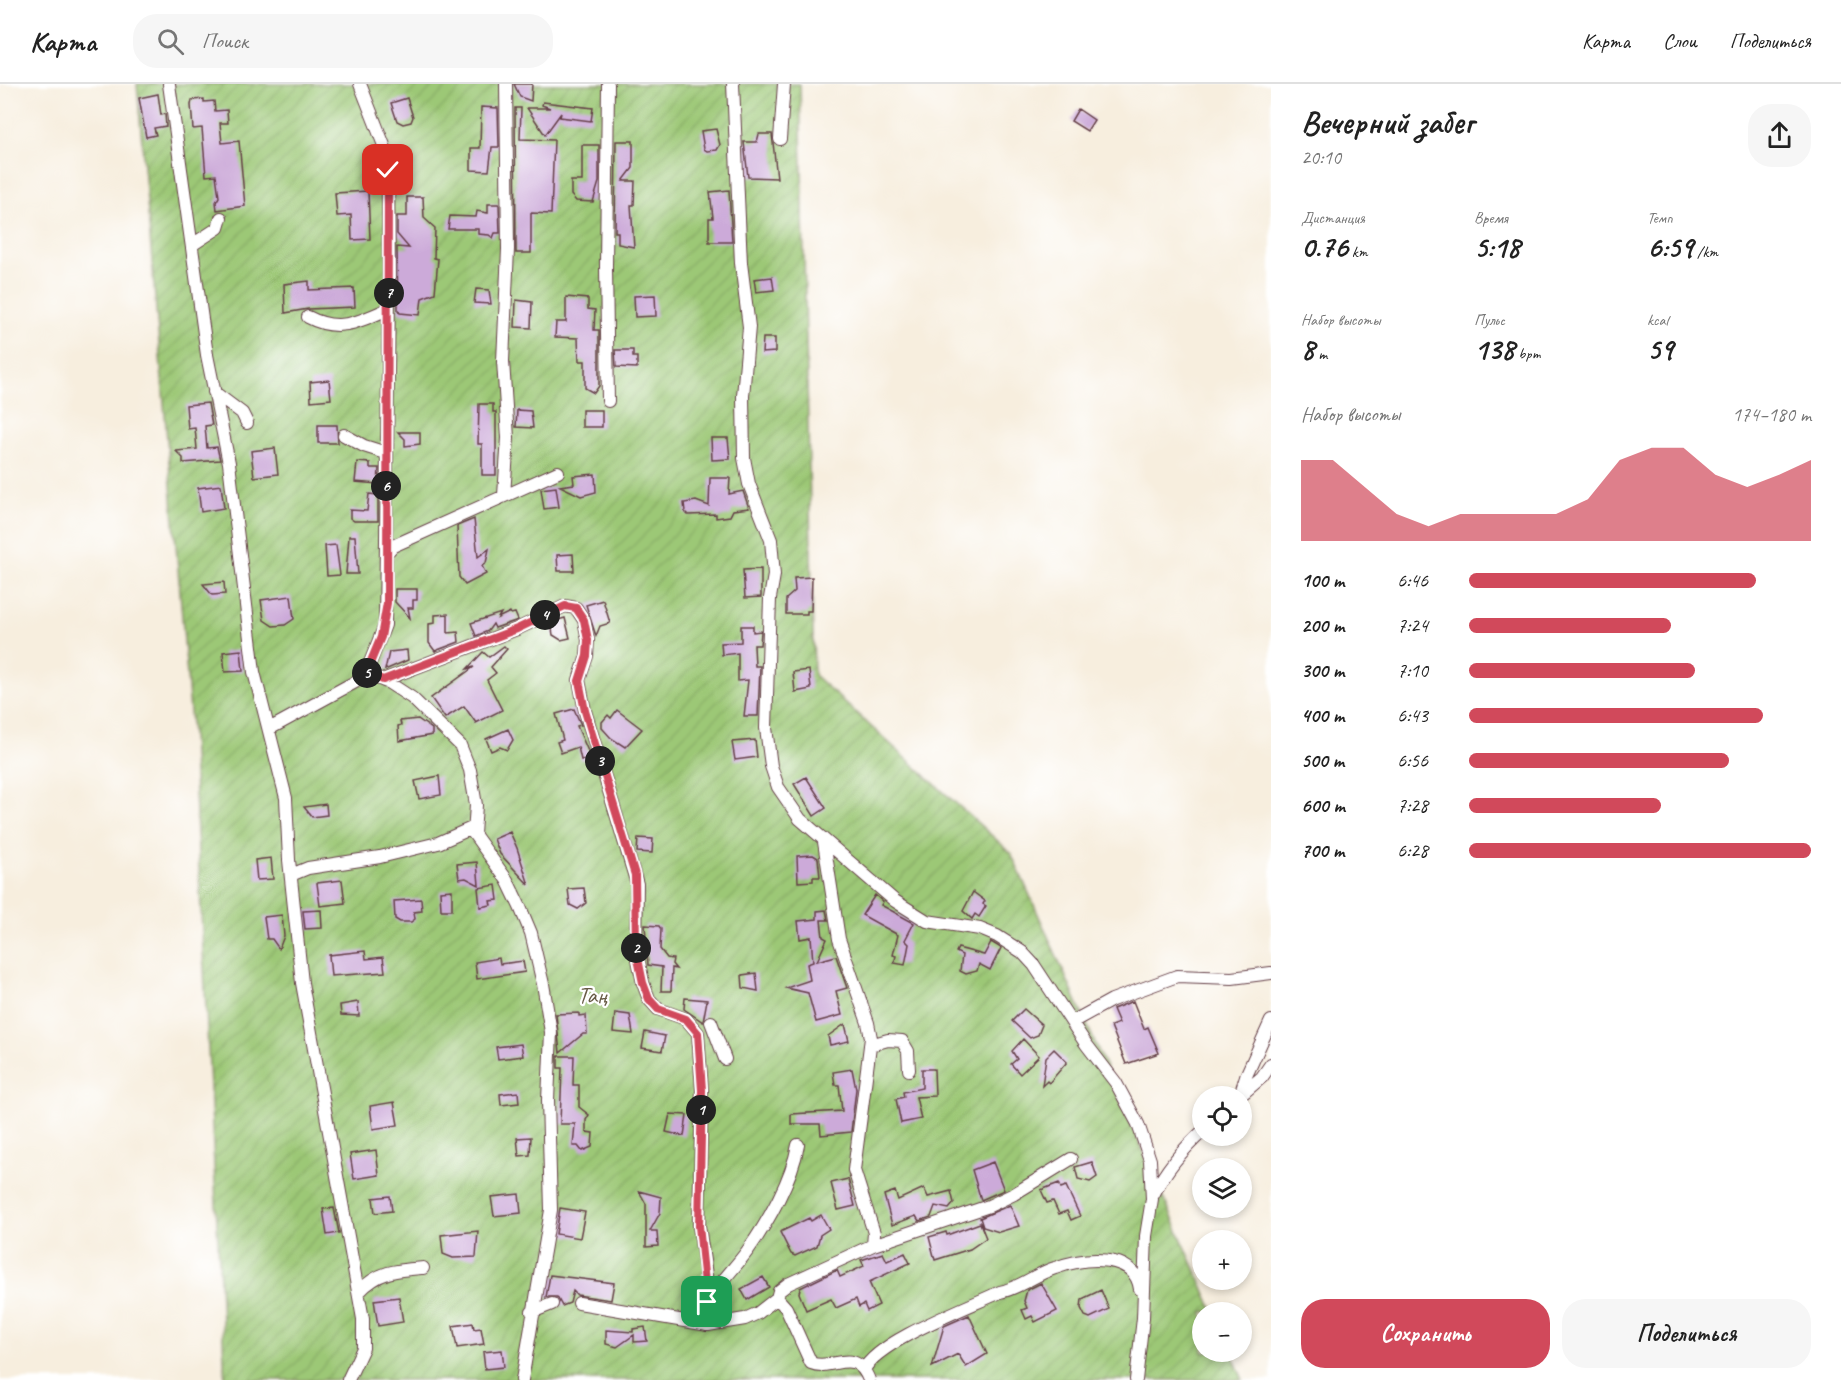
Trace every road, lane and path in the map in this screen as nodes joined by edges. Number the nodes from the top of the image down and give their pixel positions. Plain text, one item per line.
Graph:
1 (169, 84) edge
2 (360, 84) edge
3 (506, 84) edge
4 (608, 84) edge
5 (733, 84) edge
6 (784, 84) edge
7 (780, 139) dead end
8 (221, 218) dead end
9 (192, 245) junction
10 (388, 309) junction
11 (308, 317) dead end
12 (214, 392) junction
13 (608, 401) dead end
14 (248, 423) dead end
15 (344, 435) dead end
16 (386, 453) junction
17 (558, 472) dead end
18 (504, 495) junction
19 (387, 552) junction
20 (366, 673) junction
21 (383, 680) junction
22 (269, 729) junction
23 (472, 828) junction
24 (824, 842) junction
25 (291, 875) junction
26 (1271, 973) edge
27 (1271, 1021) edge
28 (711, 1022) dead end
29 (1072, 1022) junction
30 (870, 1045) junction
31 (701, 1057) junction
32 (1271, 1064) edge
33 (909, 1070) dead end
34 (1243, 1086) edge
35 (1252, 1086) edge
36 (1192, 1143) edge
37 (798, 1144) dead end
38 (1071, 1159) dead end
39 (1152, 1199) junction
40 (873, 1245) junction
41 (423, 1268) dead end
42 (359, 1292) junction
43 (777, 1298) junction
44 (1143, 1298) junction
45 (707, 1302) junction
46 (579, 1303) dead end
47 (552, 1304) dead end
48 (532, 1312) junction
49 (706, 1325) junction
50 (866, 1375) edge
51 (354, 1378) edge
52 (522, 1380) edge
53 (1136, 1380) edge

1 - 9 street
2 - 10 street
3 - 18 street
4 - 13 street
5 - 24 street
6 - 7 street
8 - 9 street
9 - 12 street
10 - 11 street
10 - 16 street
12 - 14 street
12 - 22 street
15 - 16 street
16 - 19 street
17 - 18 street
18 - 19 street
19 - 20 street
20 - 21 street
20 - 22 street
21 - 23 street
21 - 31 street
22 - 25 street
23 - 25 street
23 - 48 street
24 - 29 street
24 - 30 street
25 - 42 street
26 - 29 street
27 - 34 street
28 - 31 street
29 - 39 street
30 - 33 street
30 - 40 street
31 - 45 street
32 - 35 street
36 - 39 street
37 - 45 street
38 - 40 street
39 - 44 street
40 - 43 street
41 - 42 street
42 - 51 street
43 - 49 street
43 - 50 street
44 - 50 street
44 - 53 street
45 - 49 street
46 - 49 street
47 - 48 street
48 - 52 street

